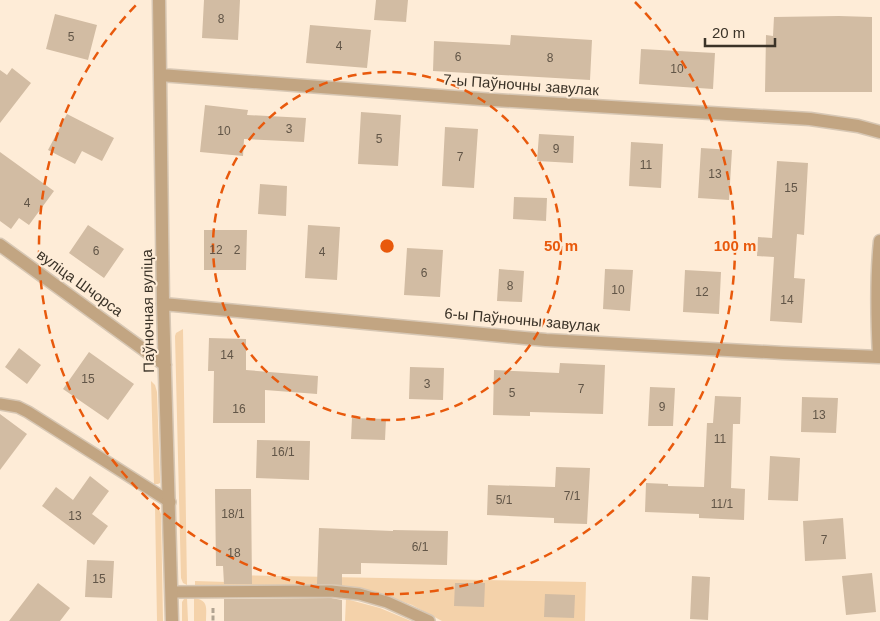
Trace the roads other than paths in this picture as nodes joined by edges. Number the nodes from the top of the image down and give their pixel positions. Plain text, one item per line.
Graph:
1 (159, 0) edge
2 (160, 75) junction
3 (880, 132) edge
4 (880, 241) edge
5 (0, 245) edge
6 (163, 304) junction
7 (880, 361) edge
8 (165, 365) junction
9 (0, 404) edge
10 (170, 502) junction
11 (172, 592) junction
12 (172, 621) edge
13 (429, 621) edge

1 - 2 street, Паўночная вуліца
2 - 3 street, 7-ы Паўночны завулак
2 - 6 street, Паўночная вуліца
4 - 7 street
5 - 8 street, вуліца Шчорса
6 - 7 street, 6-ы Паўночны завулак
6 - 8 street, Паўночная вуліца
8 - 10 street, Паўночная вуліца
9 - 10 lane
10 - 11 street, Паўночная вуліца
11 - 12 street, Паўночная вуліца
11 - 13 lane

